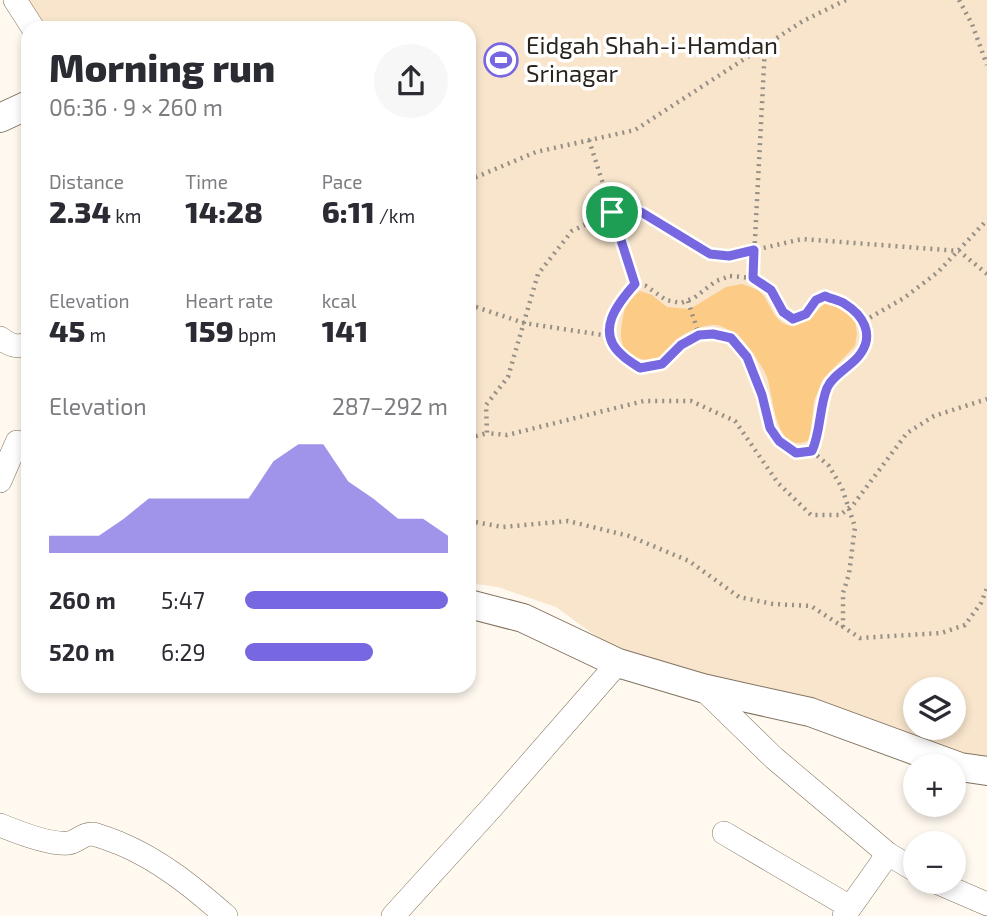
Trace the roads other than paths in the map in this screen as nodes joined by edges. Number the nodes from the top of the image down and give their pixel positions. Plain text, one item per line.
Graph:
1 (15, 0) edge
2 (28, 21) edge
3 (21, 108) edge
4 (0, 118) edge
5 (0, 338) edge
6 (21, 346) edge
7 (15, 440) edge
8 (0, 481) edge
9 (476, 606) edge
10 (618, 663) junction
11 (702, 688) junction
12 (987, 771) edge
13 (0, 825) edge
14 (724, 833) dead end
15 (888, 853) junction
16 (903, 862) edge
17 (964, 894) edge
18 (987, 904) edge
19 (847, 911) edge
20 (226, 916) edge
21 (393, 916) edge

1 - 2 street
3 - 4 street
5 - 6 street
7 - 8 street
9 - 10 street
10 - 11 street
10 - 21 street
11 - 12 street
11 - 15 street
13 - 20 street
14 - 19 street
15 - 16 street
15 - 19 street
17 - 18 street

